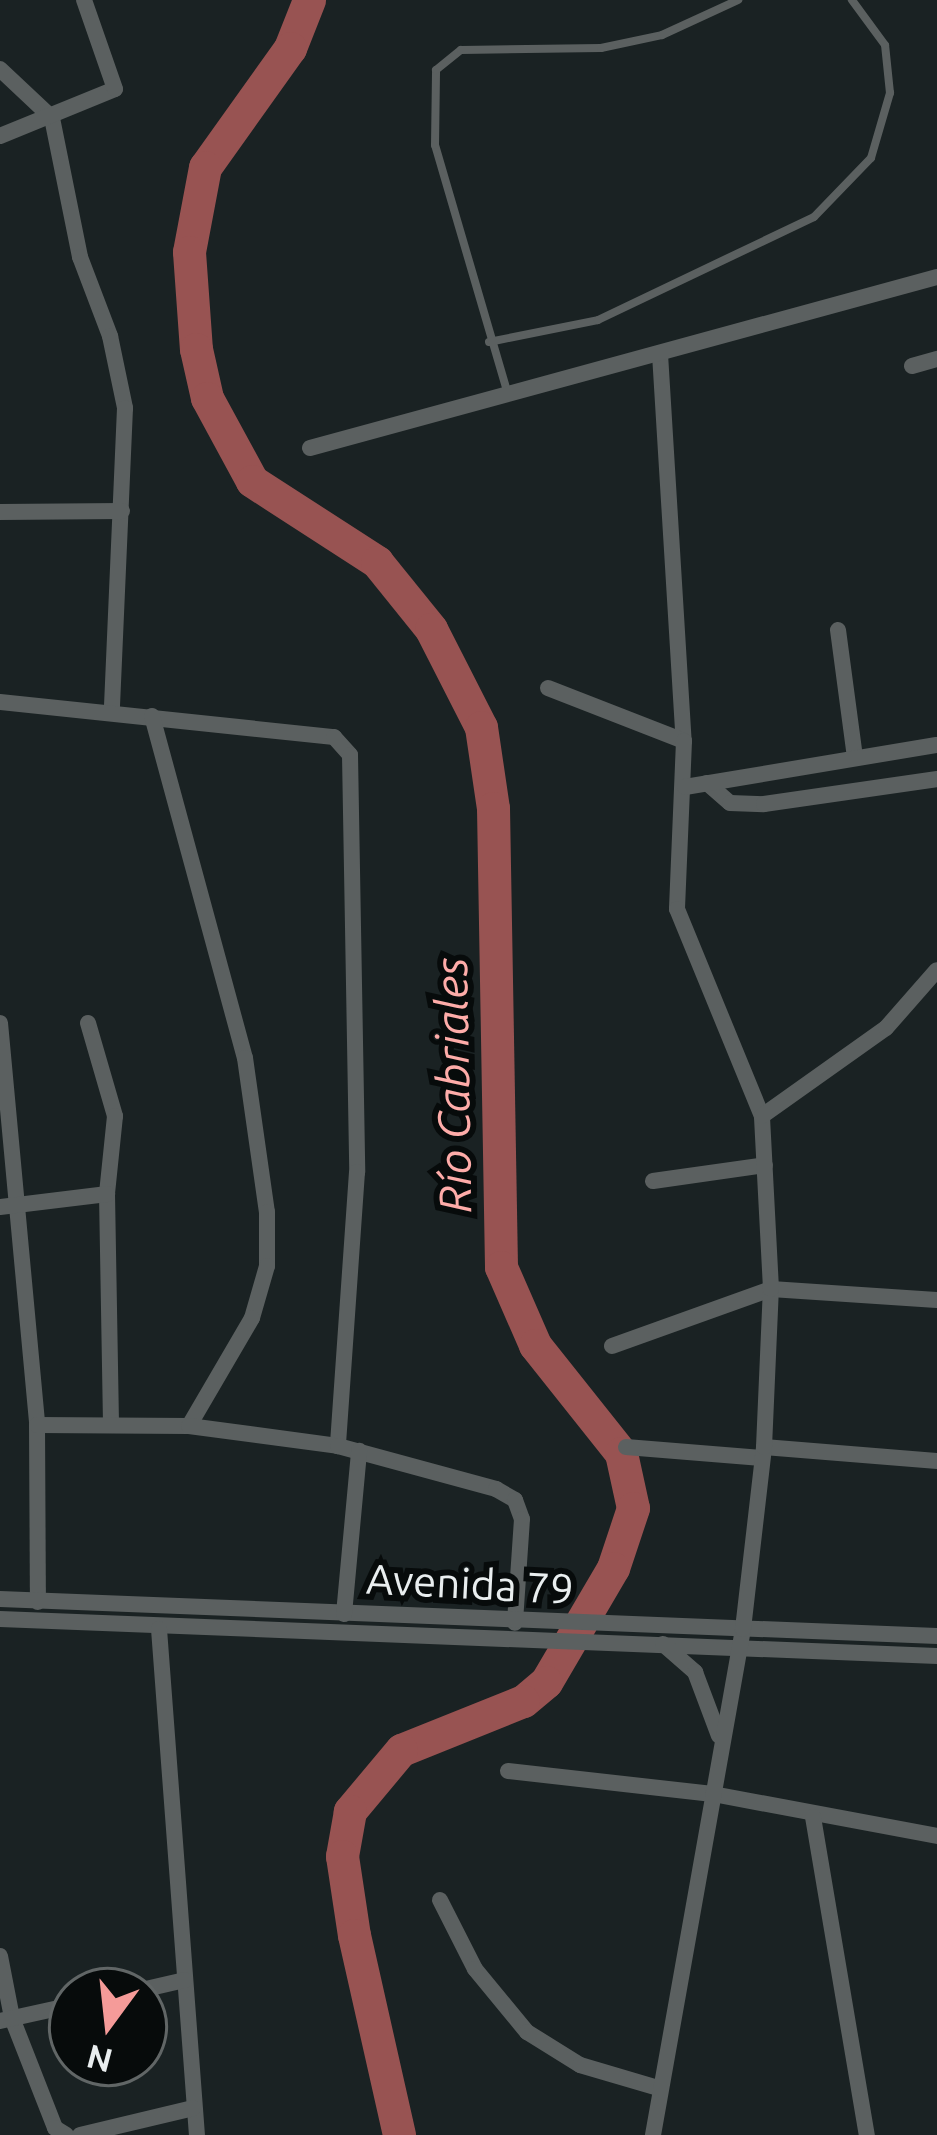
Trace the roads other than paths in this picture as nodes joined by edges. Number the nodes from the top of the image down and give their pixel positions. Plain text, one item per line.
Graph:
1 (84, 0) edge
2 (738, 0) edge
3 (852, 0) edge
4 (0, 69) edge
5 (52, 118) junction
6 (0, 136) edge
7 (937, 277) edge
8 (489, 342) junction
9 (660, 354) junction
10 (937, 359) edge
11 (912, 366) dead end
12 (507, 392) junction
13 (310, 448) dead end
14 (122, 511) junction
15 (0, 512) edge
16 (838, 630) dead end
17 (548, 688) dead end
18 (0, 702) edge
19 (112, 709) junction
20 (152, 716) junction
21 (685, 741) junction
22 (937, 745) edge
23 (855, 757) junction
24 (937, 779) edge
25 (707, 783) junction
26 (685, 787) junction
27 (937, 970) edge
28 (0, 1023) edge
29 (88, 1023) dead end
30 (763, 1116) junction
31 (765, 1165) junction
32 (653, 1180) dead end
33 (107, 1194) junction
34 (21, 1204) junction
35 (0, 1207) edge
36 (771, 1289) junction
37 (937, 1300) edge
38 (612, 1346) dead end
39 (111, 1421) junction
40 (38, 1425) junction
41 (189, 1426) junction
42 (338, 1446) junction
43 (626, 1447) dead end
44 (359, 1451) junction
45 (763, 1452) junction
46 (937, 1461) edge
47 (0, 1600) edge
48 (38, 1602) junction
49 (344, 1614) junction
50 (0, 1619) edge
51 (515, 1624) junction
52 (743, 1628) junction
53 (159, 1629) junction
54 (537, 1632) junction
55 (640, 1636) junction
56 (937, 1636) edge
57 (662, 1644) junction
58 (740, 1648) junction
59 (937, 1656) edge
60 (722, 1747) junction
61 (508, 1772) dead end
62 (712, 1794) junction
63 (813, 1817) junction
64 (937, 1836) edge
65 (440, 1900) dead end
66 (0, 1956) edge
67 (185, 1980) junction
68 (168, 1984) edge
69 (48, 2010) edge
70 (6, 2020) edge
71 (658, 2088) junction
72 (193, 2108) junction
73 (66, 2135) edge
74 (80, 2135) edge
75 (197, 2135) edge
76 (653, 2135) edge
77 (867, 2135) edge

1 - 5 street
2 - 8 lane
3 - 8 lane
4 - 5 street
5 - 6 street
5 - 14 street
7 - 9 street
8 - 12 lane
9 - 12 street
9 - 21 street
10 - 11 street
12 - 13 street
14 - 15 street
14 - 19 street
16 - 23 street
17 - 21 street
18 - 19 street
19 - 20 street
20 - 41 street
20 - 42 street
21 - 26 street
22 - 23 street
23 - 25 street
24 - 25 street
25 - 26 street
26 - 30 street
27 - 30 street
28 - 34 street
29 - 33 street
30 - 31 street
31 - 32 street
31 - 36 street
33 - 34 street
33 - 39 street
34 - 35 street
34 - 40 street
36 - 37 street
36 - 38 street
36 - 45 street
39 - 40 street
39 - 41 street
40 - 48 street
41 - 42 street
42 - 44 street
43 - 45 street
44 - 49 street
44 - 51 street
45 - 46 street
45 - 52 street
47 - 48 street, Avenida 79
48 - 49 street, Avenida 79
49 - 51 street, Avenida 79
50 - 53 street
51 - 54 street, Avenida 79
52 - 55 street, Avenida 79
52 - 56 street, Avenida 79
52 - 58 street
53 - 54 street
53 - 67 street
54 - 55 street, Avenida 79
55 - 57 street, Avenida 79
57 - 58 street, Avenida 79
57 - 60 street
58 - 59 street, Avenida 79
58 - 60 street
60 - 62 street
61 - 62 street
62 - 63 street
62 - 71 street
63 - 64 street
63 - 77 street
65 - 71 street
66 - 70 street
67 - 68 street
67 - 72 street
69 - 70 street
70 - 73 street
71 - 76 street
72 - 74 street
72 - 75 street

